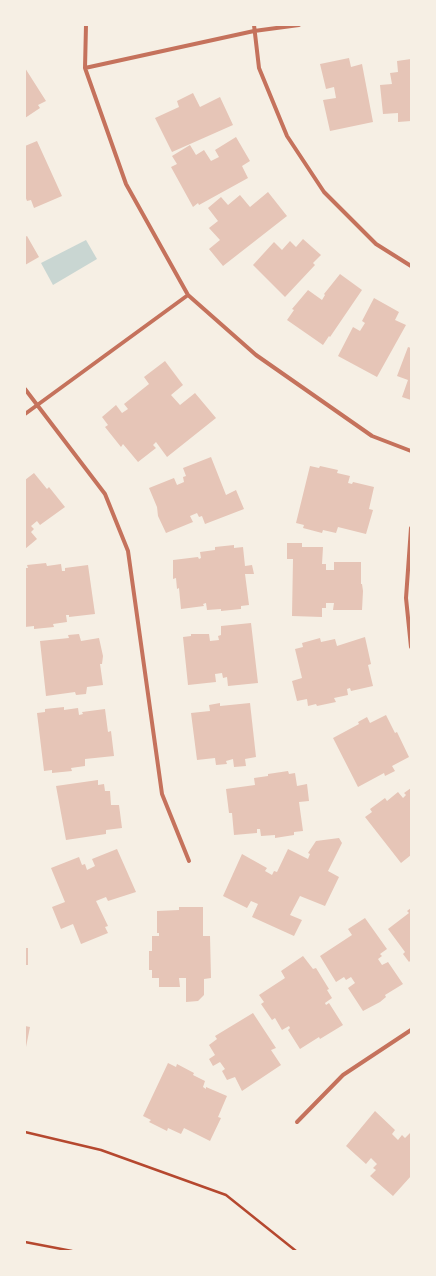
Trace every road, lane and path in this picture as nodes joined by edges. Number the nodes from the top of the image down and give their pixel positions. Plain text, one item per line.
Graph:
1 (86, 25) edge
2 (254, 25) edge
3 (299, 25) edge
4 (254, 31) junction
5 (85, 68) junction
6 (411, 266) edge
7 (188, 294) junction
8 (25, 389) edge
9 (36, 405) junction
10 (25, 414) edge
11 (411, 451) edge
12 (411, 528) edge
13 (411, 647) edge
14 (189, 862) dead end
15 (411, 1030) edge
16 (297, 1122) dead end
17 (25, 1132) edge
18 (25, 1242) edge
19 (72, 1251) edge
20 (296, 1251) edge

1 - 5 street
2 - 4 street
3 - 4 street
4 - 5 street
4 - 6 street
5 - 7 street
7 - 9 street
7 - 11 street
8 - 9 street
9 - 10 street
9 - 14 street
12 - 13 street
15 - 16 street
17 - 20 path
18 - 19 path

